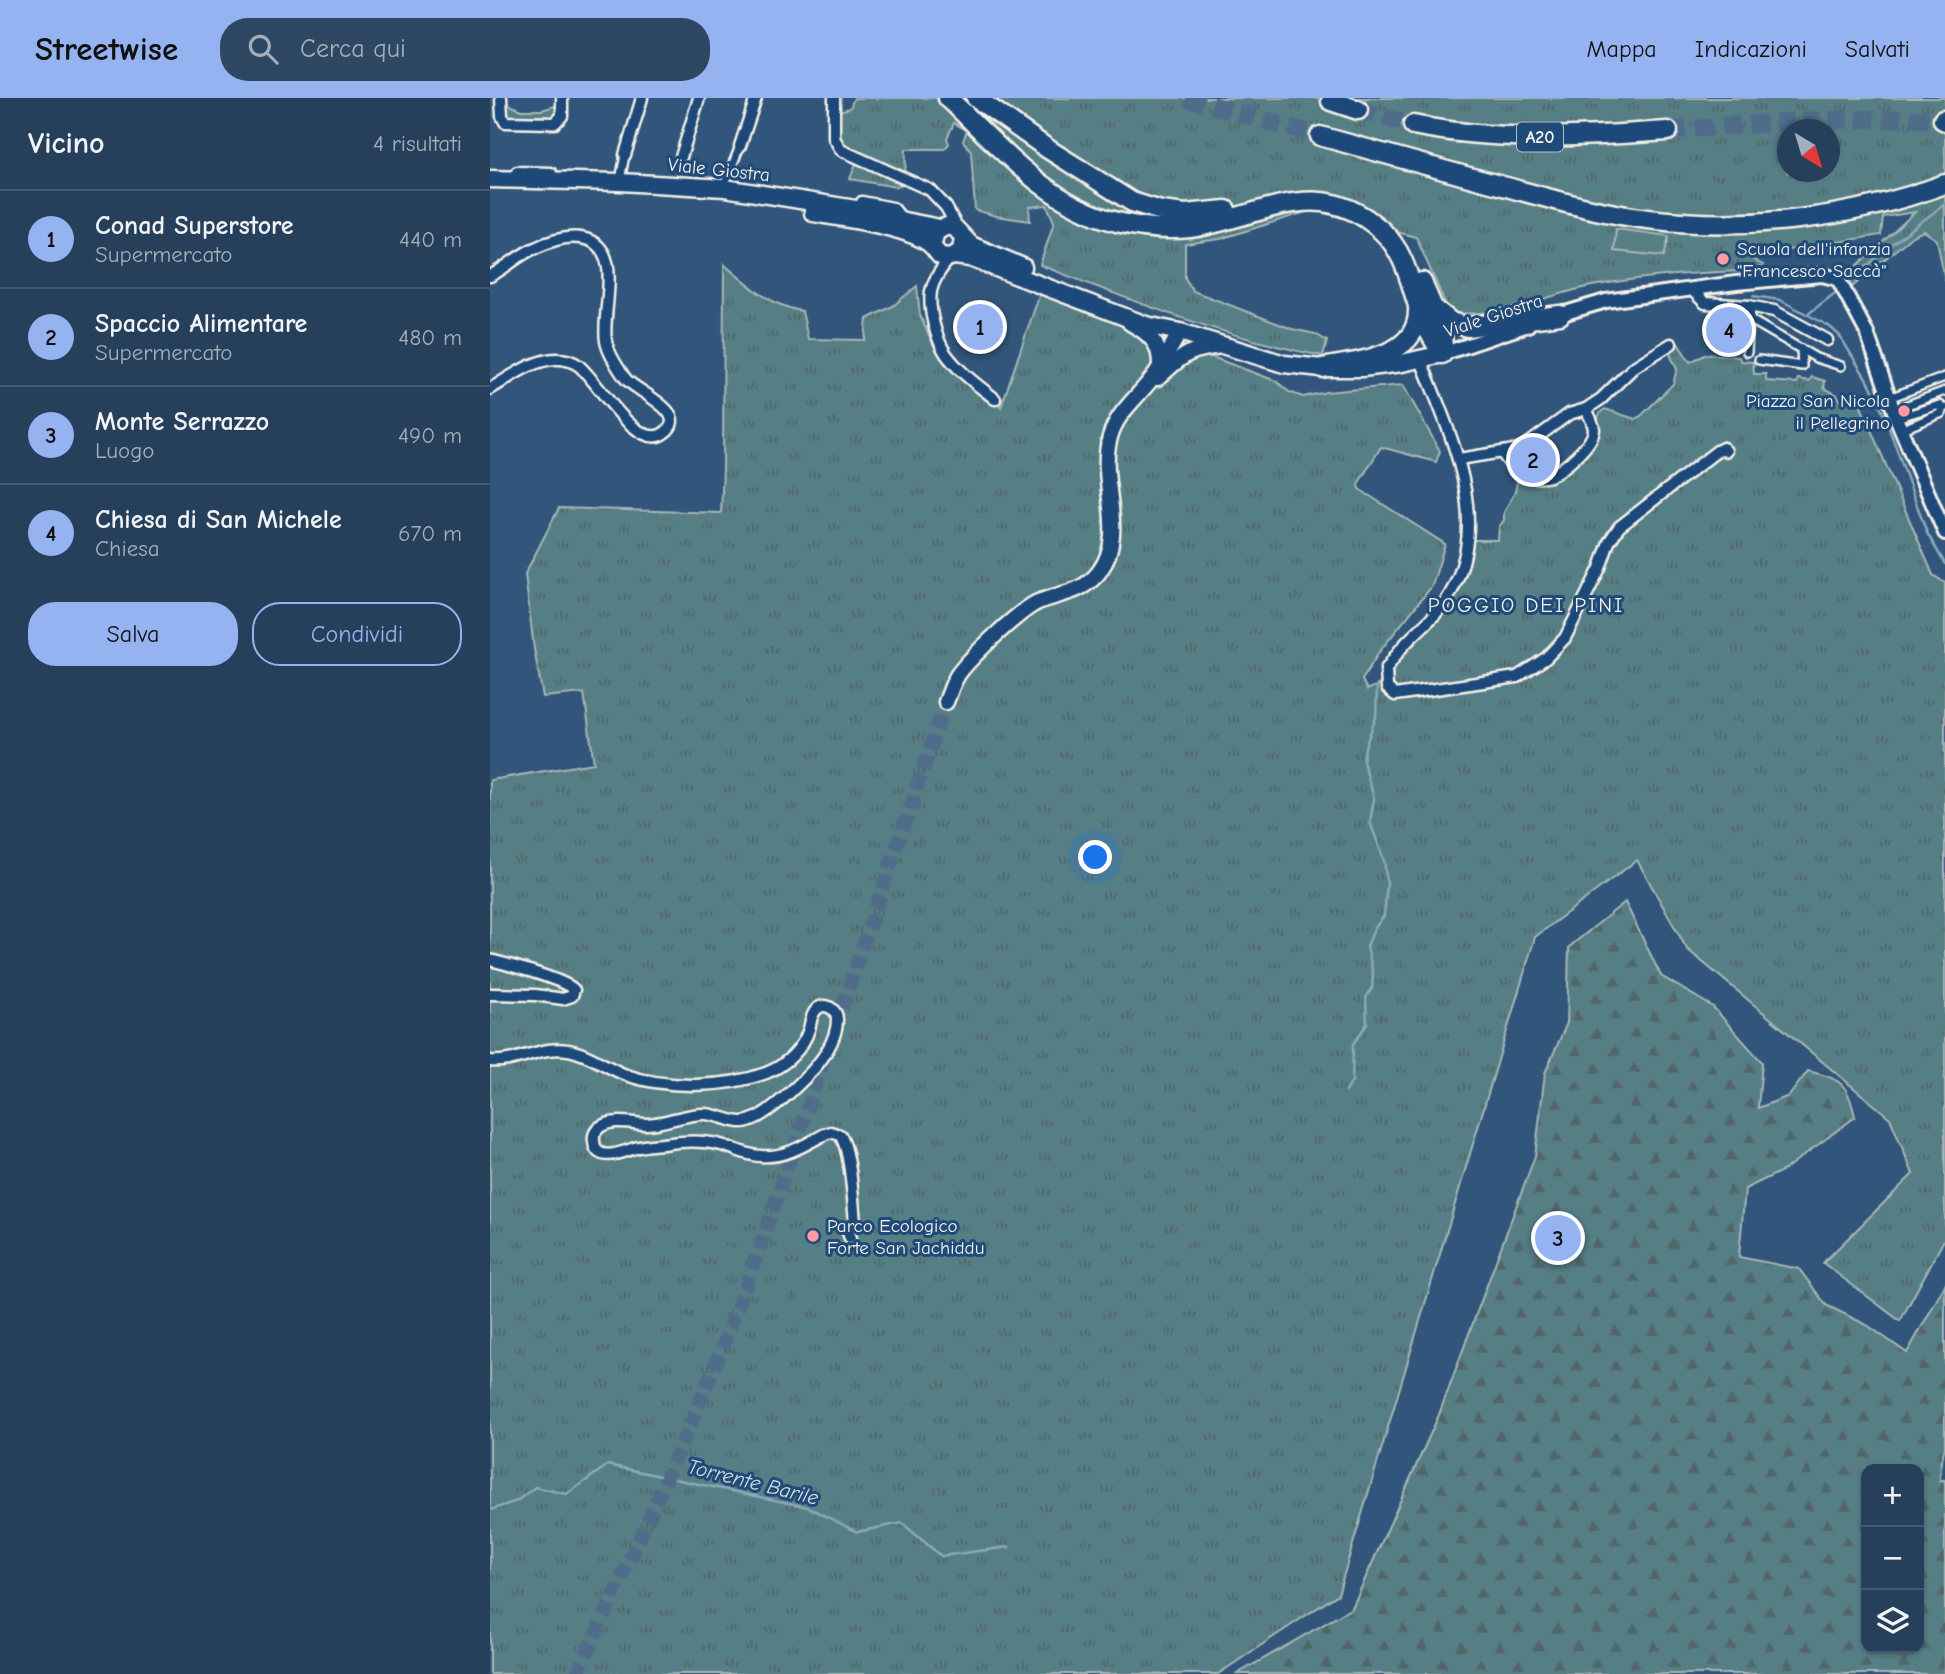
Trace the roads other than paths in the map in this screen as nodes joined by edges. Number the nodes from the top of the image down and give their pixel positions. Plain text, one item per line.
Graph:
1 (501, 98) edge
2 (562, 98) edge
3 (642, 98) edge
4 (699, 98) edge
5 (756, 98) edge
6 (834, 98) edge
7 (948, 98) edge
8 (976, 98) edge
9 (1331, 101) dead end
10 (1359, 110) tunnel mouth
11 (1413, 125) tunnel mouth
12 (1668, 131) tunnel mouth
13 (1320, 136) tunnel mouth
14 (740, 146) joint
15 (625, 155) joint
16 (681, 157) dead end
17 (490, 172) edge
18 (621, 175) junction
19 (490, 179) edge
20 (726, 181) junction
21 (1945, 184) edge
22 (490, 187) edge
23 (1252, 207) junction
24 (904, 221) junction
25 (951, 230) junction
26 (943, 253) junction
27 (490, 276) edge
28 (936, 276) junction
29 (1691, 289) junction
30 (1424, 304) junction
31 (1749, 306) junction
32 (1105, 309) junction
33 (1560, 315) junction
34 (1749, 319) junction
35 (1180, 332) junction
36 (1827, 340) dead end
37 (1671, 344) dead end
38 (1222, 346) junction
39 (1801, 349) junction
40 (1747, 352) dead end
41 (1442, 354) junction
42 (1420, 360) junction
43 (1759, 360) dead end
44 (1167, 363) junction
45 (1841, 366) dead end
46 (1322, 368) junction
47 (1945, 377) edge
48 (490, 388) edge
49 (1945, 391) edge
50 (995, 399) dead end
51 (1942, 406) edge
52 (1586, 409) junction
53 (1895, 414) junction
54 (1726, 451) dead end
55 (1502, 453) junction
56 (1459, 459) junction
57 (1945, 533) edge
58 (946, 702) tunnel mouth
59 (490, 960) edge
60 (490, 994) edge
61 (490, 1061) edge
62 (850, 1238) dead end

1 - 2 street
3 - 15 street
4 - 16 street
5 - 14 street
6 - 25 street
7 - 23 highway
8 - 23 highway
9 - 10 highway
11 - 12 highway, A20
13 - 21 highway
14 - 20 street
15 - 18 street
17 - 18 street
18 - 20 street
19 - 24 main road, Viale Giostra
20 - 24 street
22 - 26 main road, Viale Giostra
23 - 30 highway
24 - 25 main road, Viale Giostra
25 - 26 main road
25 - 26 main road
25 - 35 main road, Viale Giostra
26 - 28 street
26 - 28 street
26 - 32 main road, Viale Giostra
27 - 48 street
28 - 50 street
29 - 31 street
29 - 33 street, Viale Giostra
29 - 53 street, Viale Giostra
30 - 33 highway
30 - 41 highway
30 - 46 highway
31 - 34 street
31 - 36 street
32 - 35 main road, Viale Giostra
32 - 44 main road
33 - 41 street, Viale Giostra
34 - 39 street
34 - 40 street
35 - 38 main road, Viale Giostra
35 - 44 main road
37 - 52 street
38 - 44 main road
38 - 46 main road, Viale Giostra
39 - 43 street
39 - 45 street
41 - 42 main road, Viale Giostra
42 - 46 main road, Viale Giostra
42 - 56 street
44 - 58 main road
47 - 53 street
49 - 53 street
51 - 53 street
51 - 53 street
52 - 55 street
52 - 55 street
53 - 57 street
54 - 56 street
55 - 56 street
59 - 60 street
61 - 62 street

